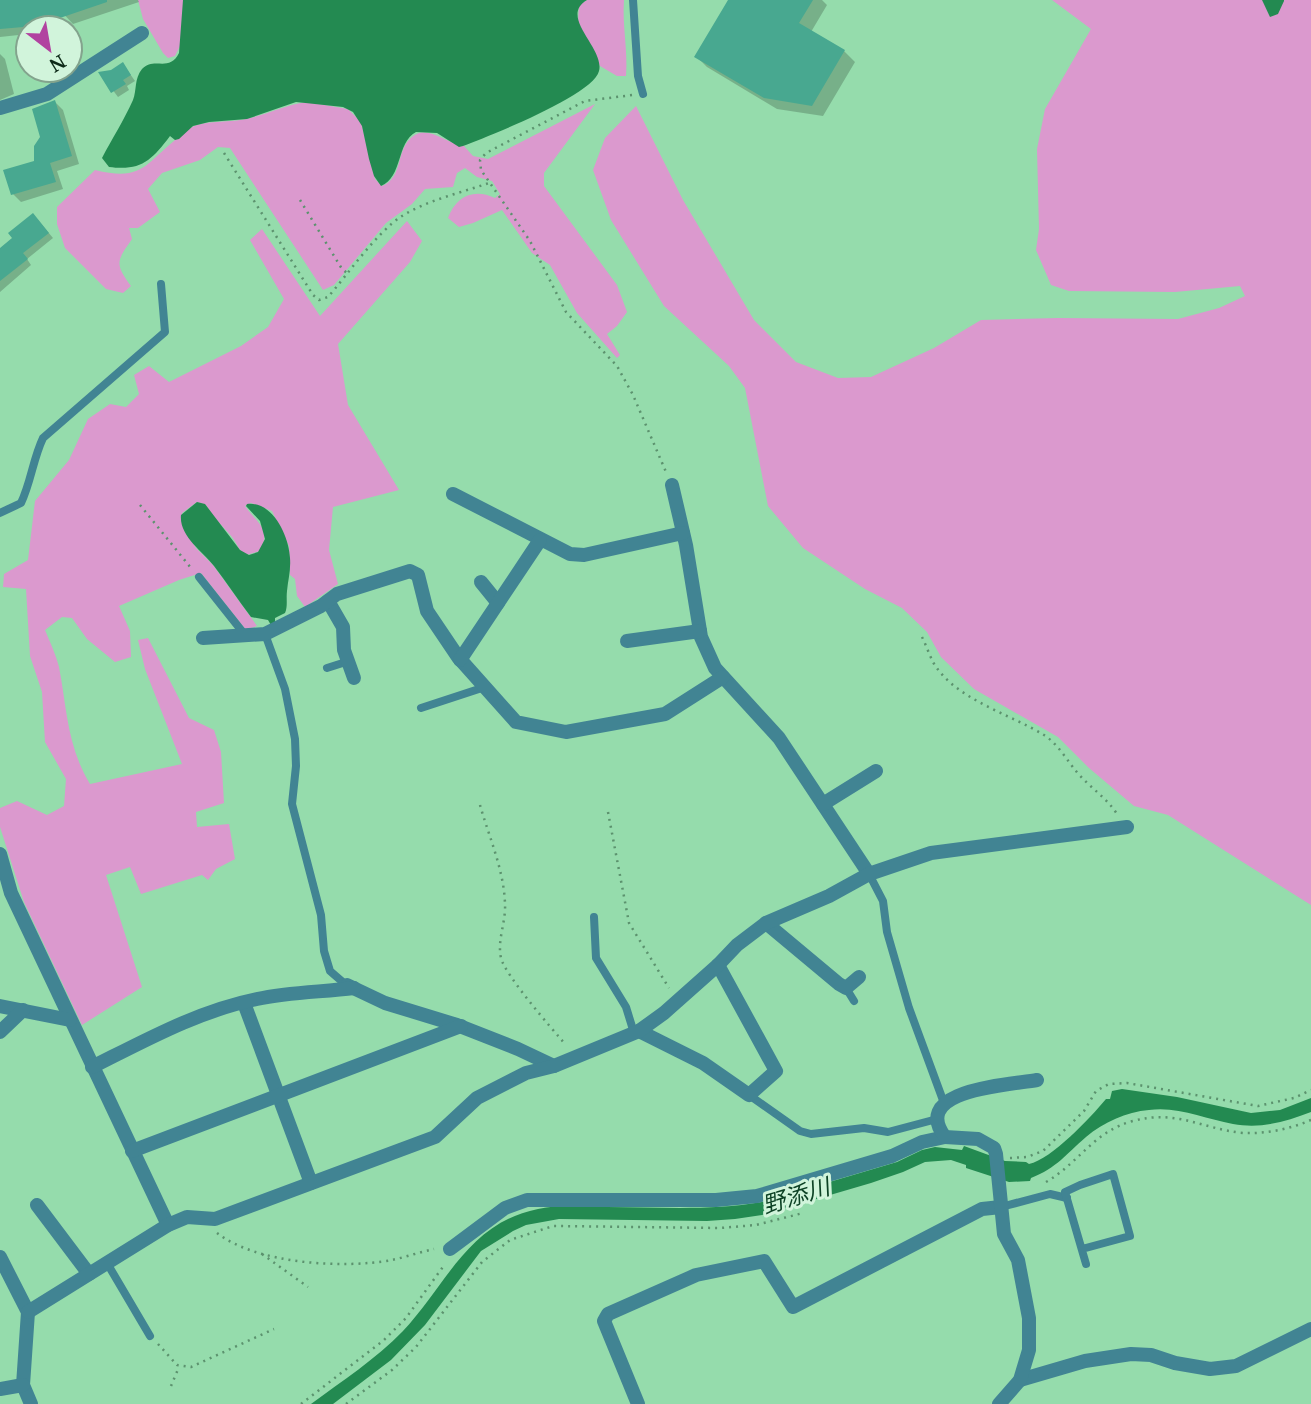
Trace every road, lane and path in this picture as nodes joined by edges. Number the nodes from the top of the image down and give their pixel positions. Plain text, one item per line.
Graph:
1 (633, 0) edge
2 (142, 33) dead end
3 (643, 94) joint
4 (0, 108) edge
5 (224, 153) dead end
6 (489, 183) junction
7 (300, 200) dead end
8 (348, 273) junction
9 (161, 284) dead end
10 (672, 485) joint
11 (453, 494) dead end
12 (140, 505) dead end
13 (0, 513) edge
14 (683, 533) junction
15 (540, 540) junction
16 (199, 577) joint
17 (481, 582) dead end
18 (328, 601) junction
19 (498, 603) junction
20 (700, 631) junction
21 (265, 634) junction
22 (245, 635) junction
23 (922, 637) dead end
24 (203, 638) dead end
25 (627, 642) dead end
26 (460, 660) junction
27 (349, 661) junction
28 (327, 668) dead end
29 (723, 677) junction
30 (354, 678) dead end
31 (485, 687) junction
32 (421, 708) dead end
33 (876, 771) dead end
34 (480, 804) dead end
35 (822, 804) junction
36 (608, 813) dead end
37 (1127, 827) joint
38 (0, 854) edge
39 (869, 874) junction
40 (594, 917) dead end
41 (766, 923) junction
42 (718, 965) junction
43 (859, 976) dead end
44 (350, 986) junction
45 (846, 988) junction
46 (677, 1001) junction
47 (854, 1001) dead end
48 (244, 1003) junction
49 (0, 1006) edge
50 (23, 1010) junction
51 (70, 1020) junction
52 (461, 1027) junction
53 (0, 1032) edge
54 (636, 1032) junction
55 (574, 1058) junction
56 (554, 1066) junction
57 (92, 1067) junction
58 (1037, 1080) dead end
59 (1311, 1090) edge
60 (278, 1095) junction
61 (749, 1095) junction
62 (944, 1103) junction
63 (937, 1119) junction
64 (1311, 1120) edge
65 (945, 1137) junction
66 (132, 1151) junction
67 (996, 1153) junction
68 (312, 1183) junction
69 (1038, 1184) dead end
70 (1067, 1198) junction
71 (37, 1205) dead end
72 (1001, 1207) junction
73 (803, 1213) dead end
74 (207, 1218) junction
75 (167, 1225) junction
76 (450, 1249) junction
77 (1082, 1249) junction
78 (260, 1252) junction
79 (0, 1257) edge
80 (107, 1263) junction
81 (1086, 1264) dead end
82 (89, 1274) junction
83 (308, 1287) dead end
84 (28, 1312) junction
85 (274, 1329) dead end
86 (1311, 1329) edge
87 (150, 1336) joint
88 (180, 1365) junction
89 (1020, 1380) junction
90 (23, 1384) junction
91 (170, 1386) dead end
92 (0, 1389) edge
93 (31, 1404) edge
94 (301, 1404) edge
95 (346, 1404) edge
96 (638, 1404) edge
97 (999, 1404) edge

1 - 3 lane
2 - 4 street
3 - 6 path
5 - 8 path
6 - 8 path
6 - 10 path
7 - 8 path
9 - 13 lane
10 - 14 street
11 - 15 street
12 - 16 path
14 - 15 street
14 - 20 street
15 - 19 street
16 - 22 lane
17 - 19 street
18 - 21 street
18 - 26 street
18 - 27 street
19 - 26 street
20 - 25 street
20 - 29 street
21 - 22 street
21 - 44 lane
22 - 24 street
23 - 37 path
26 - 31 street
27 - 28 lane
27 - 30 street
29 - 31 street
29 - 35 street
31 - 32 lane
33 - 35 street
34 - 55 path
35 - 39 street
36 - 46 path
37 - 39 street
38 - 51 street
39 - 41 street
39 - 62 lane
40 - 54 lane
41 - 42 street
41 - 45 street
42 - 46 street
42 - 61 street
43 - 45 street
44 - 48 street
44 - 52 street
45 - 47 lane
46 - 54 street
48 - 57 street
48 - 60 street
49 - 50 street
50 - 51 street
50 - 53 street
51 - 57 street
52 - 56 street
52 - 60 street
54 - 55 street
54 - 61 street
55 - 56 street
56 - 68 street
57 - 66 street
58 - 62 street
59 - 67 path
60 - 66 street
60 - 68 street
61 - 63 lane
62 - 63 street
63 - 65 street
64 - 69 path
65 - 67 street
65 - 76 street
66 - 75 street
67 - 72 street
68 - 74 street
70 - 72 lane
70 - 77 lane
70 - 77 lane
71 - 82 street
72 - 89 street
72 - 96 street
73 - 95 path
74 - 75 street
74 - 78 path
75 - 80 street
76 - 78 path
76 - 94 path
77 - 81 lane
78 - 83 path
79 - 84 street
80 - 82 street
80 - 87 lane
82 - 84 street
84 - 90 street
85 - 88 path
86 - 89 street
87 - 88 path
88 - 91 path
89 - 97 street
90 - 92 street
90 - 93 street

